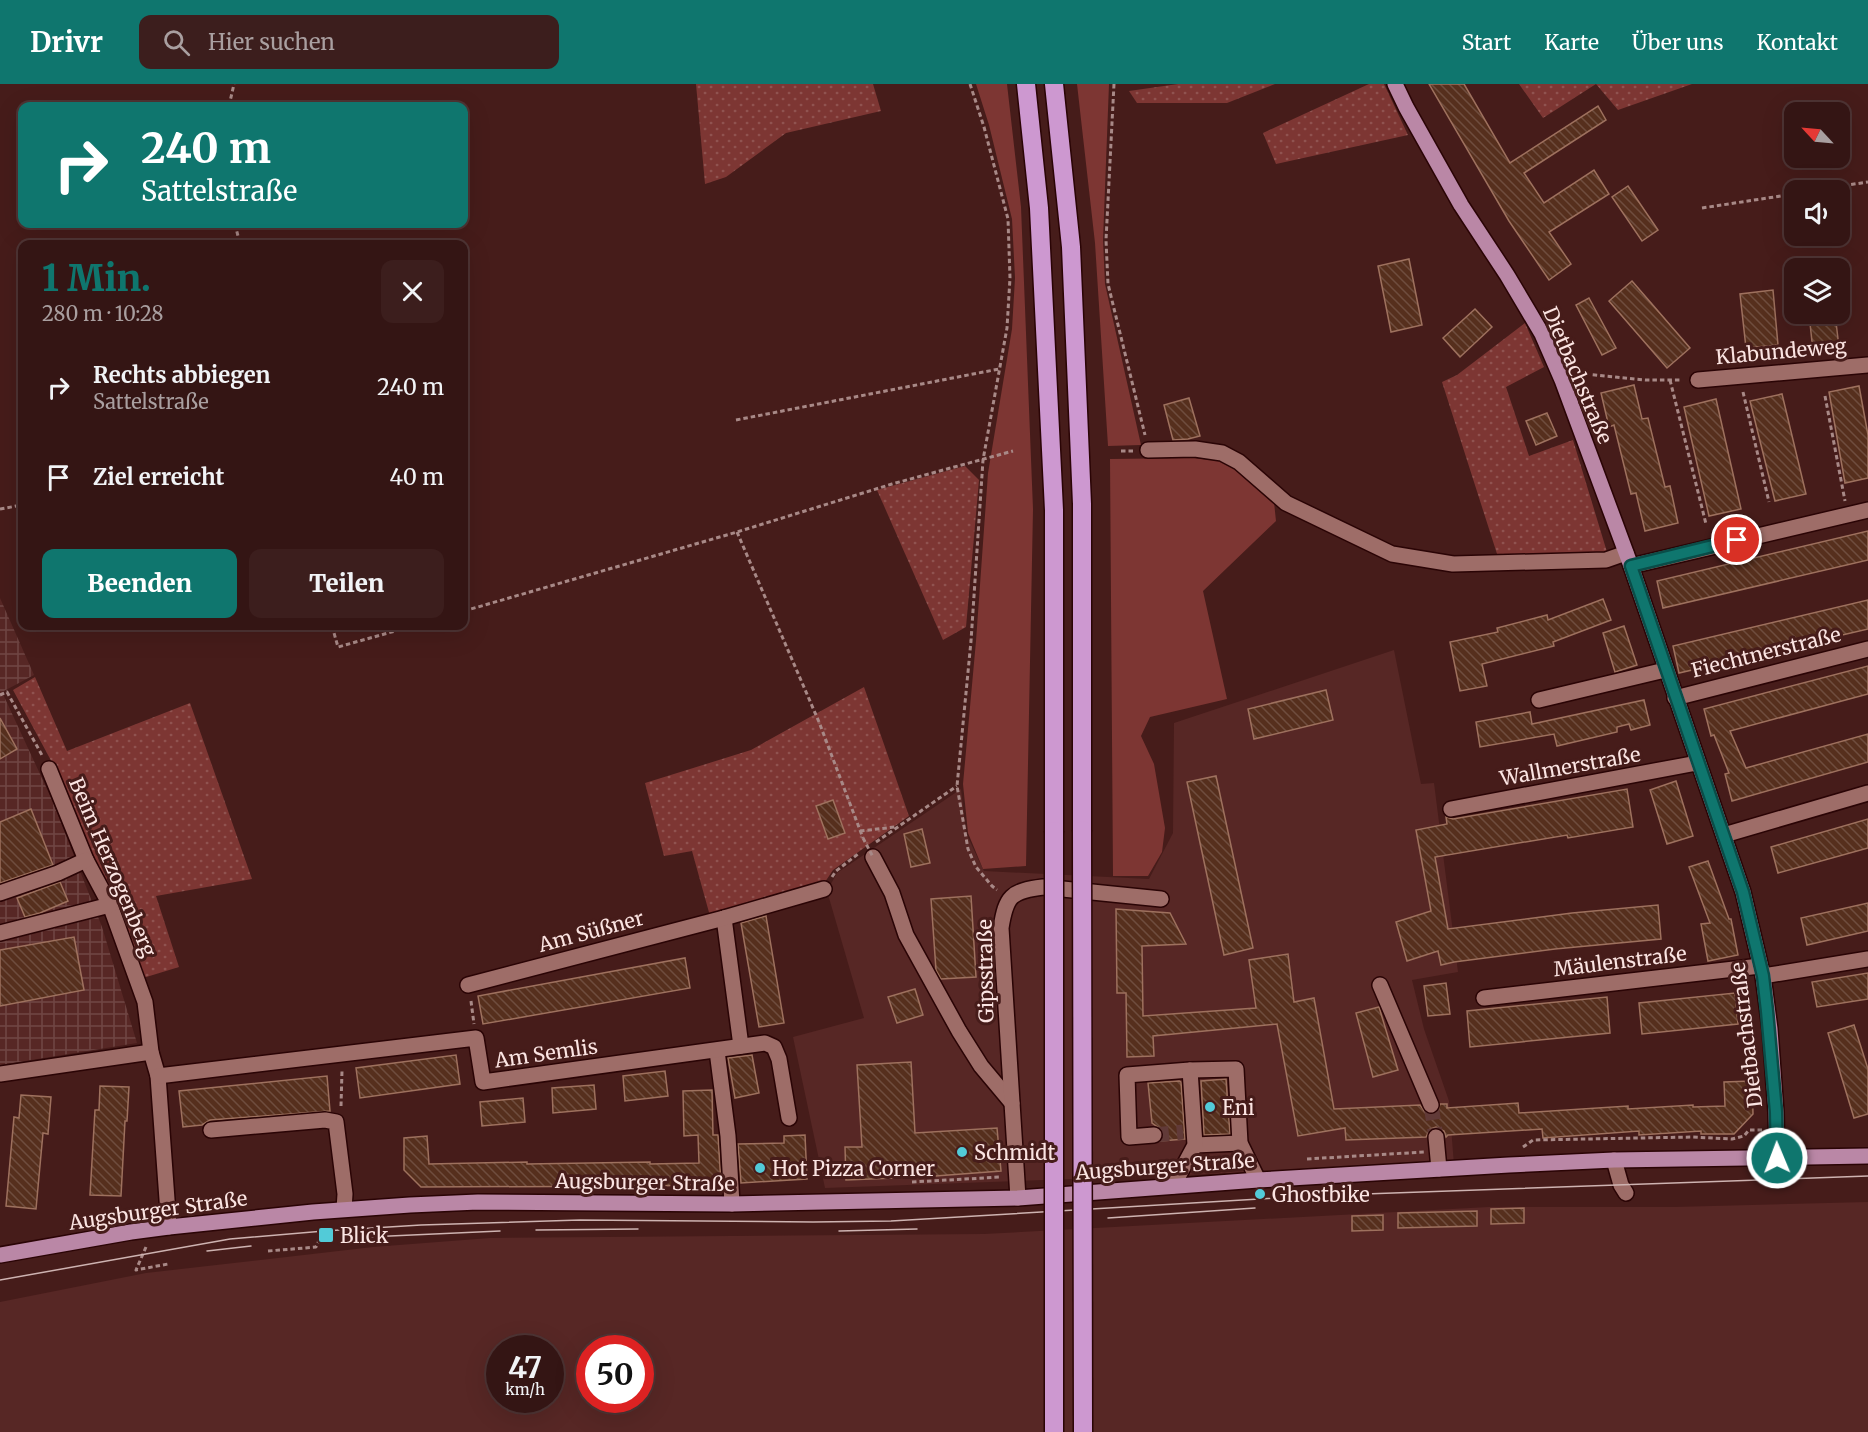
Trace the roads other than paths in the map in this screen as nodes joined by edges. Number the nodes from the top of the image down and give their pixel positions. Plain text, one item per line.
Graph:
1 (1026, 84) edge
2 (1054, 84) edge
3 (1395, 84) edge
4 (1868, 365) edge
5 (1698, 380) dead end
6 (1148, 450) road end
7 (1868, 510) edge
8 (1628, 560) junction
9 (1868, 649) edge
10 (1665, 670) junction
11 (1675, 698) junction
12 (1539, 700) dead end
13 (1697, 763) junction
14 (49, 769) road end
15 (1868, 793) edge
16 (1451, 809) dead end
17 (1724, 835) junction
18 (866, 853) road end
19 (86, 860) junction
20 (824, 889) road end
21 (0, 893) edge
22 (1161, 899) dead end
23 (110, 905) junction
24 (724, 918) junction
25 (0, 933) edge
26 (1868, 958) edge
27 (1762, 971) junction
28 (468, 985) road end
29 (1380, 985) dead end
30 (1484, 998) dead end
31 (741, 1046) junction
32 (717, 1051) junction
33 (151, 1052) junction
34 (1190, 1070) junction
35 (0, 1074) edge
36 (158, 1076) junction
37 (1012, 1103) junction
38 (1431, 1105) tunnel mouth
39 (789, 1118) dead end
40 (211, 1130) dead end
41 (1154, 1135) tunnel mouth
42 (1191, 1136) junction
43 (1240, 1143) junction
44 (1437, 1144) tunnel mouth
45 (1868, 1156) edge
46 (1777, 1158) junction
47 (1614, 1161) junction
48 (1439, 1169) junction
49 (1258, 1180) junction
50 (1173, 1186) junction
51 (1626, 1193) dead end
52 (1018, 1198) junction
53 (732, 1204) junction
54 (344, 1209) junction
55 (169, 1227) junction
56 (0, 1255) edge
57 (1054, 1432) edge
58 (1083, 1432) edge

1 - 57 highway, bridge
2 - 58 highway, bridge
3 - 8 main road, Dietbachstraße
4 - 5 street, Klabundeweg
6 - 8 street
7 - 8 street
8 - 10 main road, Dietbachstraße
9 - 11 street, Fiechtnerstraße
10 - 11 main road, Dietbachstraße
10 - 12 street
11 - 13 main road, Dietbachstraße
13 - 16 street, Wallmerstraße
13 - 17 main road, Dietbachstraße
14 - 19 street, Beim Herzogenberg
15 - 17 street
17 - 27 main road, Dietbachstraße
18 - 37 street
19 - 21 street
19 - 23 street, Beim Herzogenberg
20 - 24 street, Am Süßner
22 - 37 street, Gipsstraße
23 - 25 street
23 - 33 street, Beim Herzogenberg
24 - 28 street, Am Süßner
24 - 31 street
26 - 27 street, Mäulenstraße
27 - 30 street, Mäulenstraße
27 - 46 main road, Dietbachstraße
29 - 38 street
31 - 32 street
31 - 39 street
32 - 36 street, Am Semlis
32 - 53 street
33 - 35 street
33 - 36 street, Beim Herzogenberg
34 - 41 street
34 - 42 street
34 - 43 street
36 - 55 street, Beim Herzogenberg
37 - 52 street, Gipsstraße
40 - 54 street
42 - 43 street
42 - 50 street
43 - 49 street
44 - 48 street
45 - 46 main road, Augsburger Straße
46 - 47 main road, Augsburger Straße
47 - 48 main road, Augsburger Straße
47 - 51 street
48 - 49 main road, Augsburger Straße
49 - 50 main road, Augsburger Straße
50 - 52 main road, Augsburger Straße
52 - 53 main road, Augsburger Straße
53 - 54 main road, Augsburger Straße
54 - 55 main road, Augsburger Straße
55 - 56 main road, Augsburger Straße

